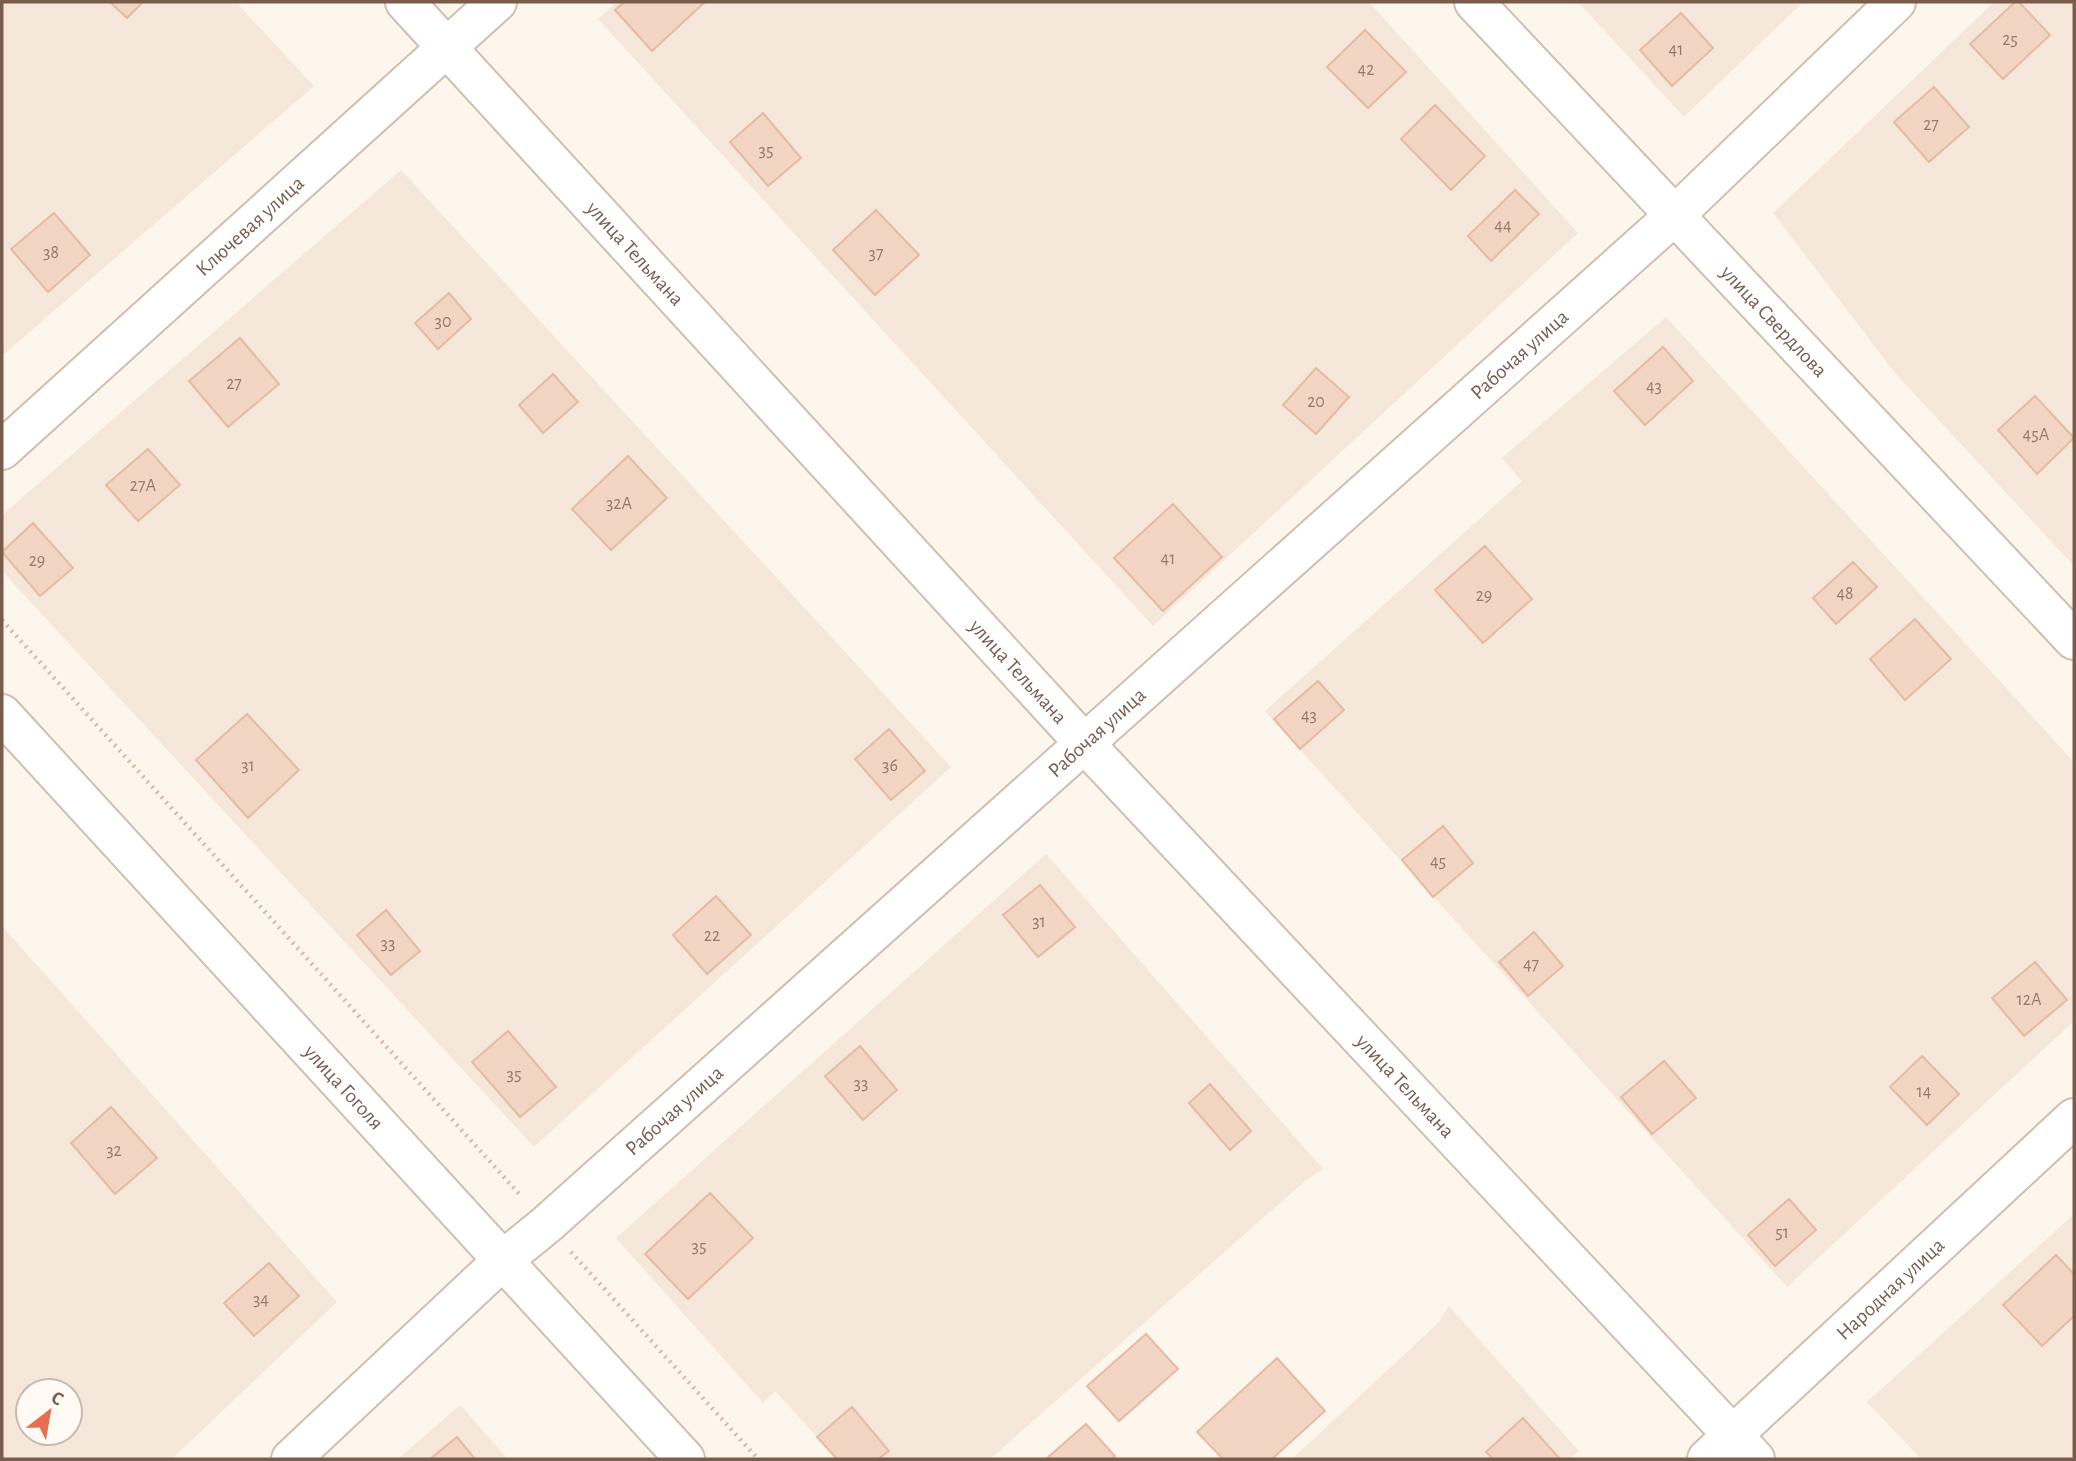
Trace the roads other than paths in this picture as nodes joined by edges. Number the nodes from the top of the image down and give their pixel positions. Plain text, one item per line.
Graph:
1 (405, 2) edge
2 (497, 2) edge
3 (1474, 2) edge
4 (1896, 2) edge
5 (446, 48) junction
6 (1674, 216) junction
7 (2, 450) edge
8 (2074, 639) edge
9 (2, 714) edge
10 (1085, 744) junction
11 (2074, 1118) edge
12 (503, 1260) junction
13 (1732, 1451) edge
14 (292, 1459) edge
15 (685, 1459) edge

1 - 5 street, улица Тельмана
2 - 5 street, Ключевая улица
3 - 6 street, улица Свердлова
4 - 6 street, Рабочая улица
5 - 7 street, Ключевая улица
5 - 10 street, улица Тельмана
6 - 8 street, улица Свердлова
6 - 10 street, Рабочая улица
9 - 12 street, улица Гоголя
10 - 12 street, Рабочая улица
10 - 13 street, улица Тельмана
11 - 13 street, Народная улица
12 - 14 street, Рабочая улица
12 - 15 street, улица Гоголя

